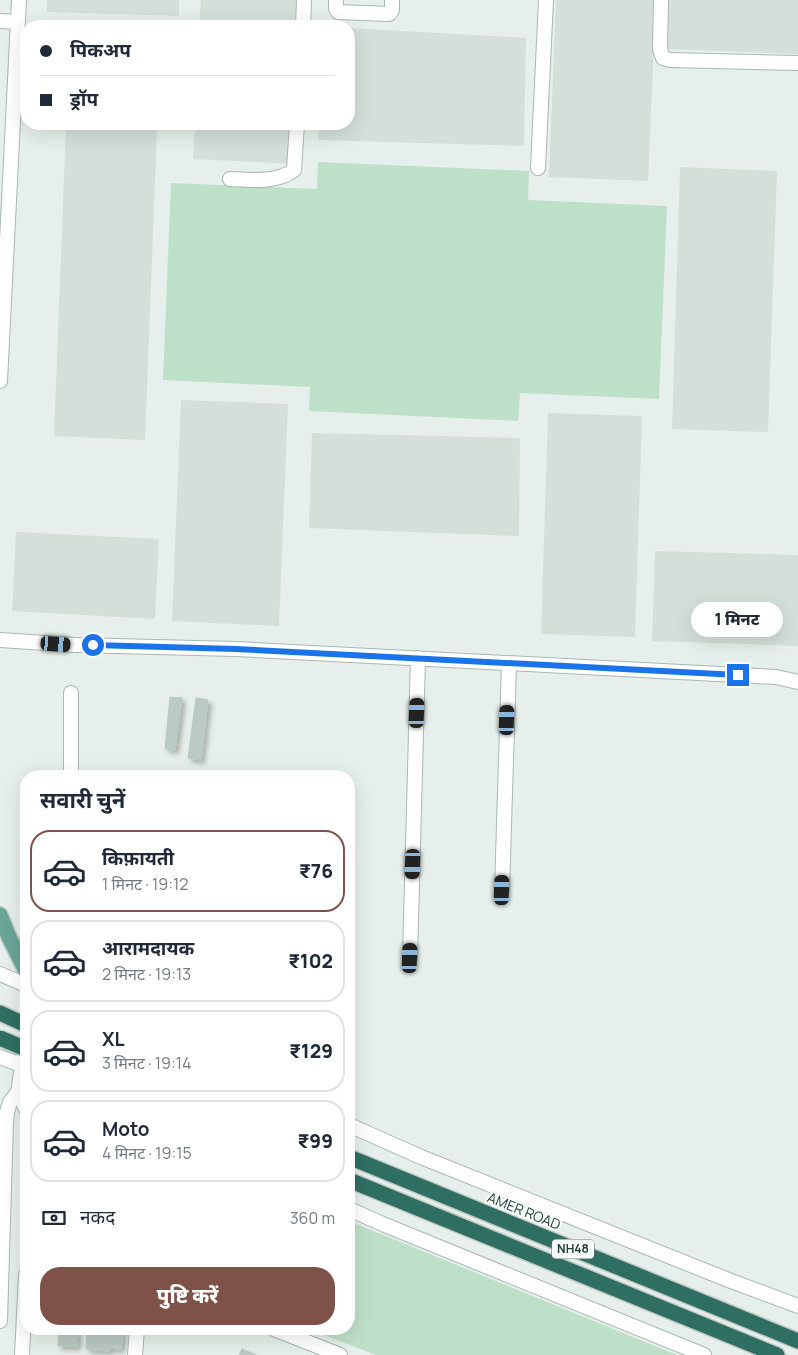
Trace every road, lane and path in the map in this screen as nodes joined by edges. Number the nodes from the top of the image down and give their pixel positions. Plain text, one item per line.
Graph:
1 (19, 0) edge
2 (304, 0) edge
3 (336, 0) edge
4 (392, 0) edge
5 (546, 0) edge
6 (662, 0) edge
7 (363, 6) edge
8 (303, 20) edge
9 (0, 21) edge
10 (18, 22) junction
11 (798, 63) edge
12 (297, 130) edge
13 (538, 168) dead end
14 (230, 179) dead end
15 (0, 381) edge
16 (0, 640) edge
17 (418, 658) junction
18 (509, 663) junction
19 (798, 682) edge
20 (71, 694) dead end
21 (71, 770) edge
22 (502, 890) dead end
23 (0, 915) edge
24 (410, 958) dead end
25 (20, 959) edge
26 (0, 974) edge
27 (20, 982) edge
28 (0, 1013) edge
29 (20, 1021) edge
30 (0, 1038) edge
31 (20, 1046) edge
32 (0, 1056) edge
33 (20, 1064) edge
34 (20, 1083) edge
35 (18, 1092) junction
36 (20, 1096) edge
37 (355, 1128) edge
38 (355, 1159) edge
39 (355, 1182) edge
40 (355, 1212) edge
41 (798, 1306) edge
42 (0, 1321) edge
43 (23, 1335) edge
44 (137, 1335) edge
45 (289, 1335) edge
46 (798, 1341) edge
47 (22, 1355) edge
48 (135, 1355) edge
49 (340, 1355) edge
50 (704, 1355) edge
51 (777, 1355) edge

1 - 10 street
2 - 8 street
3 - 7 street
4 - 7 street
5 - 13 street
6 - 11 street
9 - 10 street
10 - 15 street
12 - 14 street
16 - 17 street
17 - 18 street
17 - 24 street
18 - 19 street
18 - 22 street
20 - 21 street
23 - 25 main road
26 - 27 street
28 - 29 highway
30 - 31 highway, bridge
32 - 33 street
34 - 35 street
35 - 36 street
35 - 42 street
37 - 41 street
38 - 46 highway, AMER ROAD / NH48
39 - 51 highway, NH48
40 - 50 street
43 - 47 street
44 - 48 street
45 - 49 street

